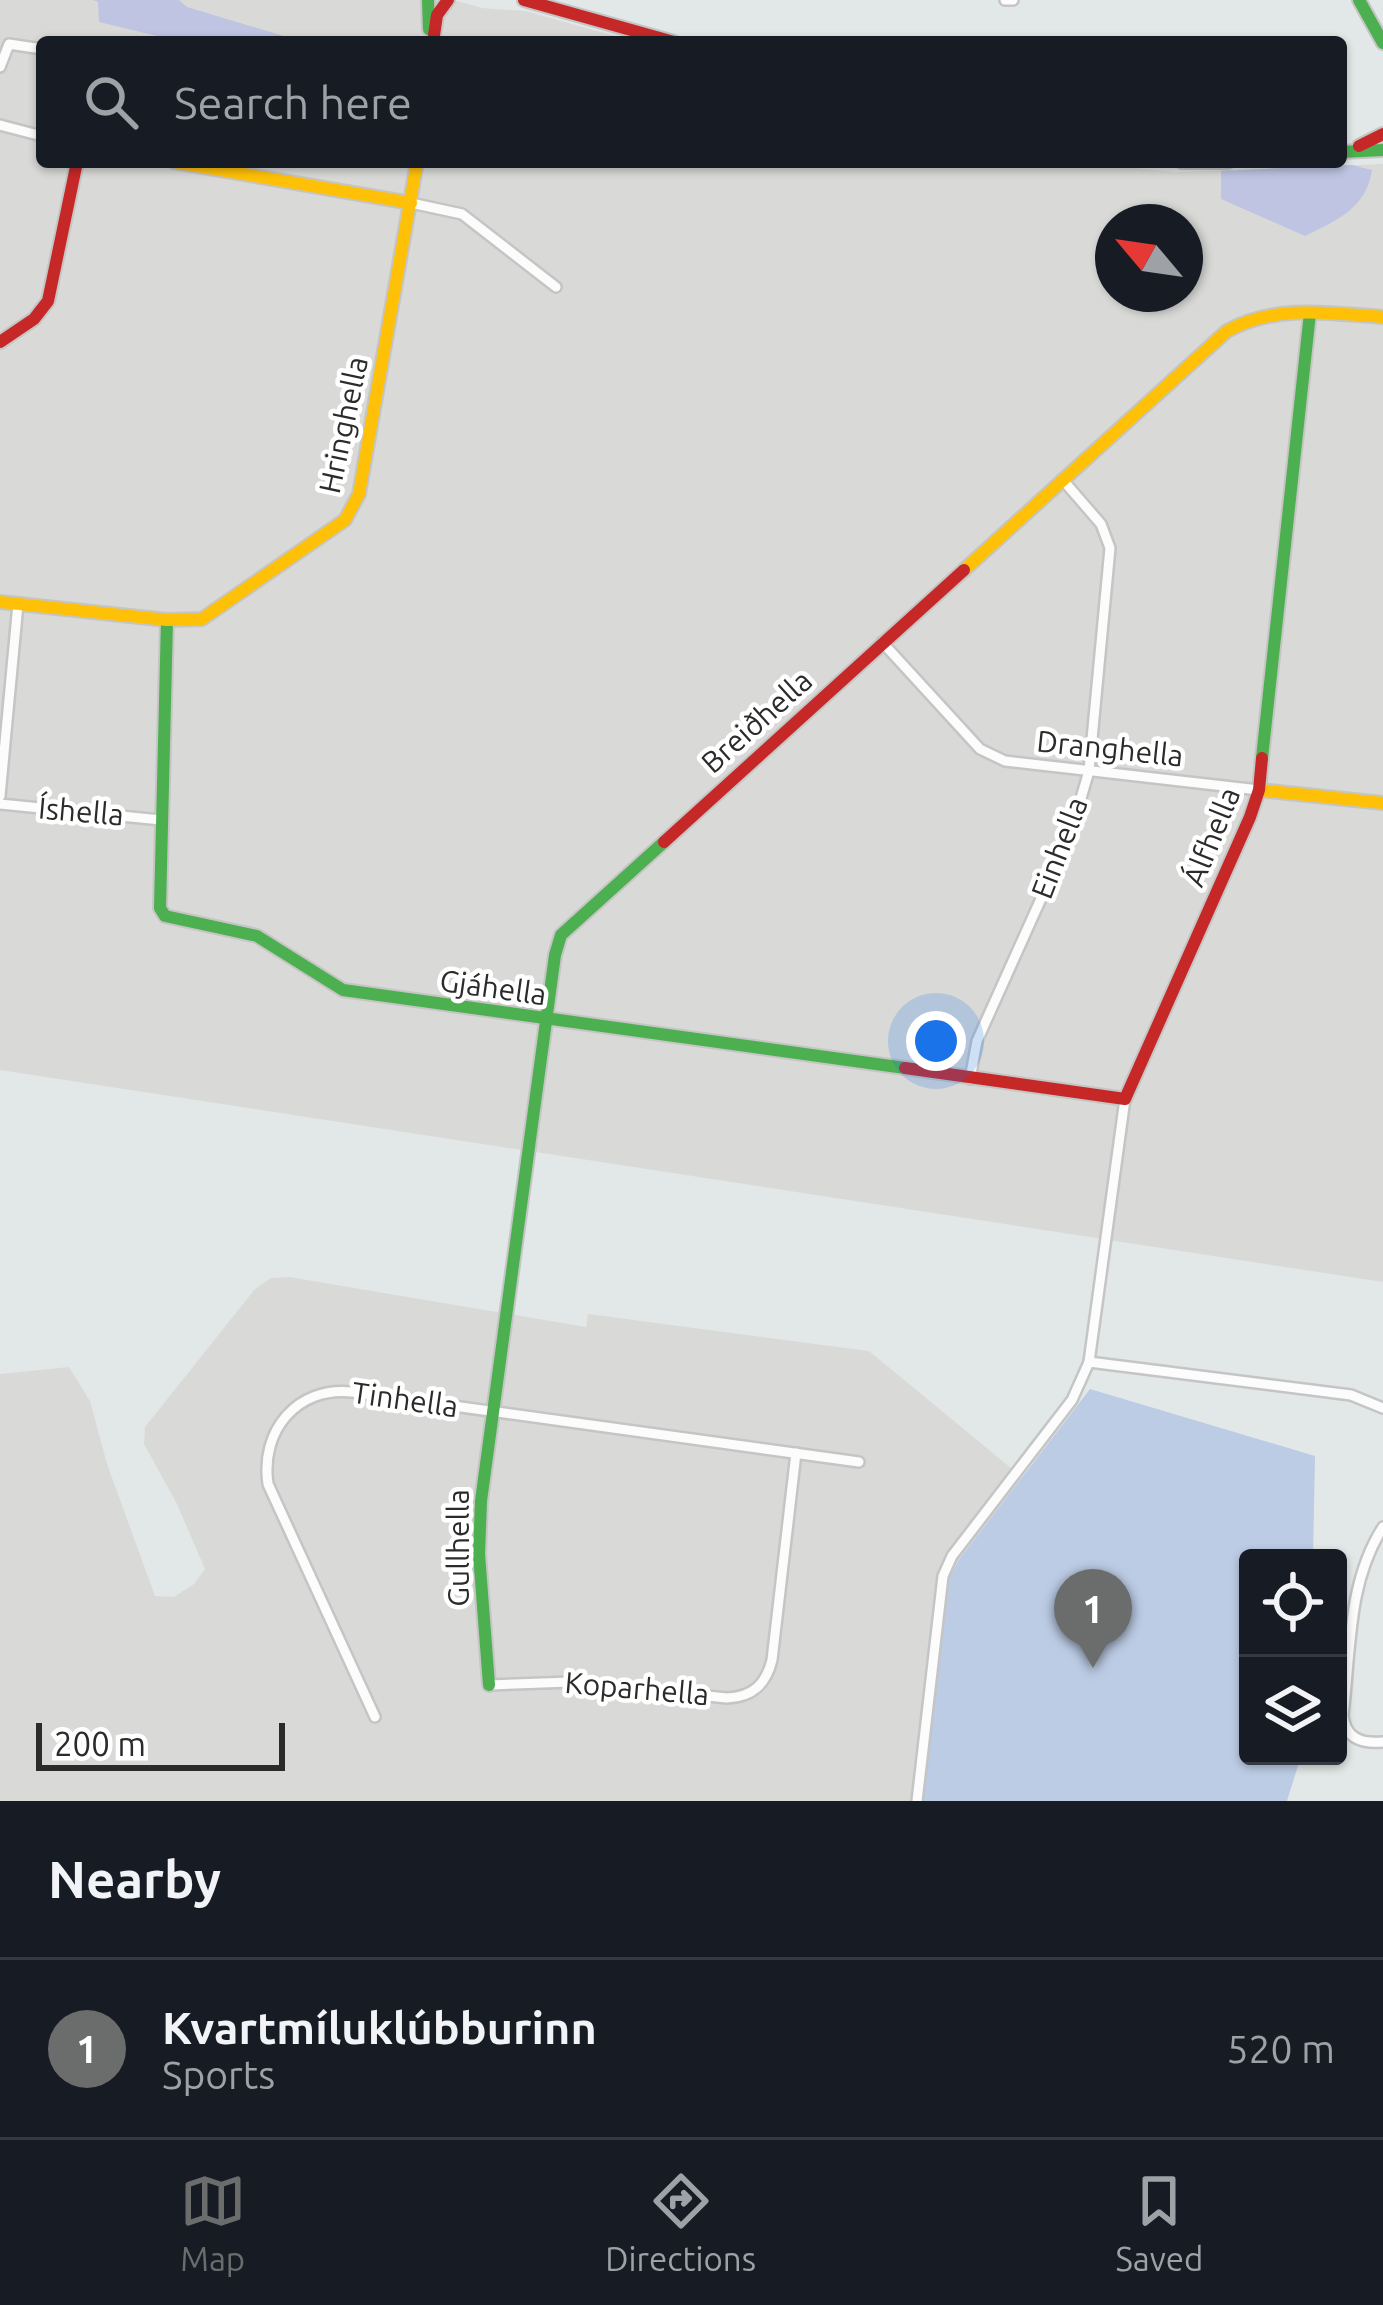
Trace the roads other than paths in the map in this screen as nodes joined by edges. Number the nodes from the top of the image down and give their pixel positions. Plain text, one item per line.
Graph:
1 (428, 0) edge
2 (446, 0) edge
3 (523, 0) edge
4 (1363, 0) edge
5 (1383, 27) edge
6 (431, 36) edge
7 (433, 36) edge
8 (652, 36) edge
9 (1383, 43) edge
10 (36, 48) edge
11 (0, 67) edge
12 (0, 125) edge
13 (36, 134) edge
14 (1383, 134) edge
15 (1347, 150) edge
16 (1383, 150) edge
17 (75, 168) edge
18 (209, 168) edge
19 (416, 168) edge
20 (411, 203) junction
21 (556, 287) dead end
22 (1310, 313) junction
23 (1383, 317) edge
24 (0, 342) edge
25 (1062, 479) junction
26 (0, 602) edge
27 (18, 604) junction
28 (167, 620) junction
29 (881, 642) junction
30 (1089, 771) junction
31 (1259, 790) junction
32 (0, 800) edge
33 (1383, 803) edge
34 (161, 820) junction
35 (548, 1021) junction
36 (970, 1078) junction
37 (1125, 1099) junction
38 (1089, 1362) junction
39 (1383, 1408) edge
40 (491, 1412) junction
41 (796, 1453) junction
42 (859, 1462) dead end
43 (1383, 1527) edge
44 (489, 1685) joint
45 (375, 1717) dead end
46 (1383, 1742) edge
47 (916, 1801) edge

1 - 6 street
2 - 7 street
3 - 8 street
4 - 5 street
4 - 9 street
10 - 11 street
12 - 13 street
14 - 15 street
15 - 16 street
17 - 24 street
18 - 20 street
19 - 20 street, Hringhella
20 - 21 street
20 - 28 street, Hringhella
22 - 23 street, Breiðhella
22 - 25 street, Breiðhella
22 - 31 street, Álfhella
25 - 29 street, Breiðhella
25 - 30 street, Einhella
26 - 27 street, Hringhella
27 - 28 street, Hringhella
27 - 32 street, Íshella
28 - 34 street, Gjáhella
29 - 30 street, Dranghella
29 - 35 street, Breiðhella
30 - 31 street, Dranghella
30 - 36 street, Einhella
31 - 33 street, Dranghella
31 - 37 street, Álfhella
32 - 34 street, Íshella
34 - 35 street, Gjáhella
35 - 36 street, Gjáhella
35 - 40 street, Breiðhella
36 - 37 street, Gjáhella
37 - 38 street, Álfhella
38 - 39 street
38 - 47 street, Álfhella
40 - 41 street, Tinhella
40 - 44 street, Gullhella
40 - 45 street, Tinhella
41 - 42 street, Tinhella
41 - 44 street, Koparhella
43 - 46 street

